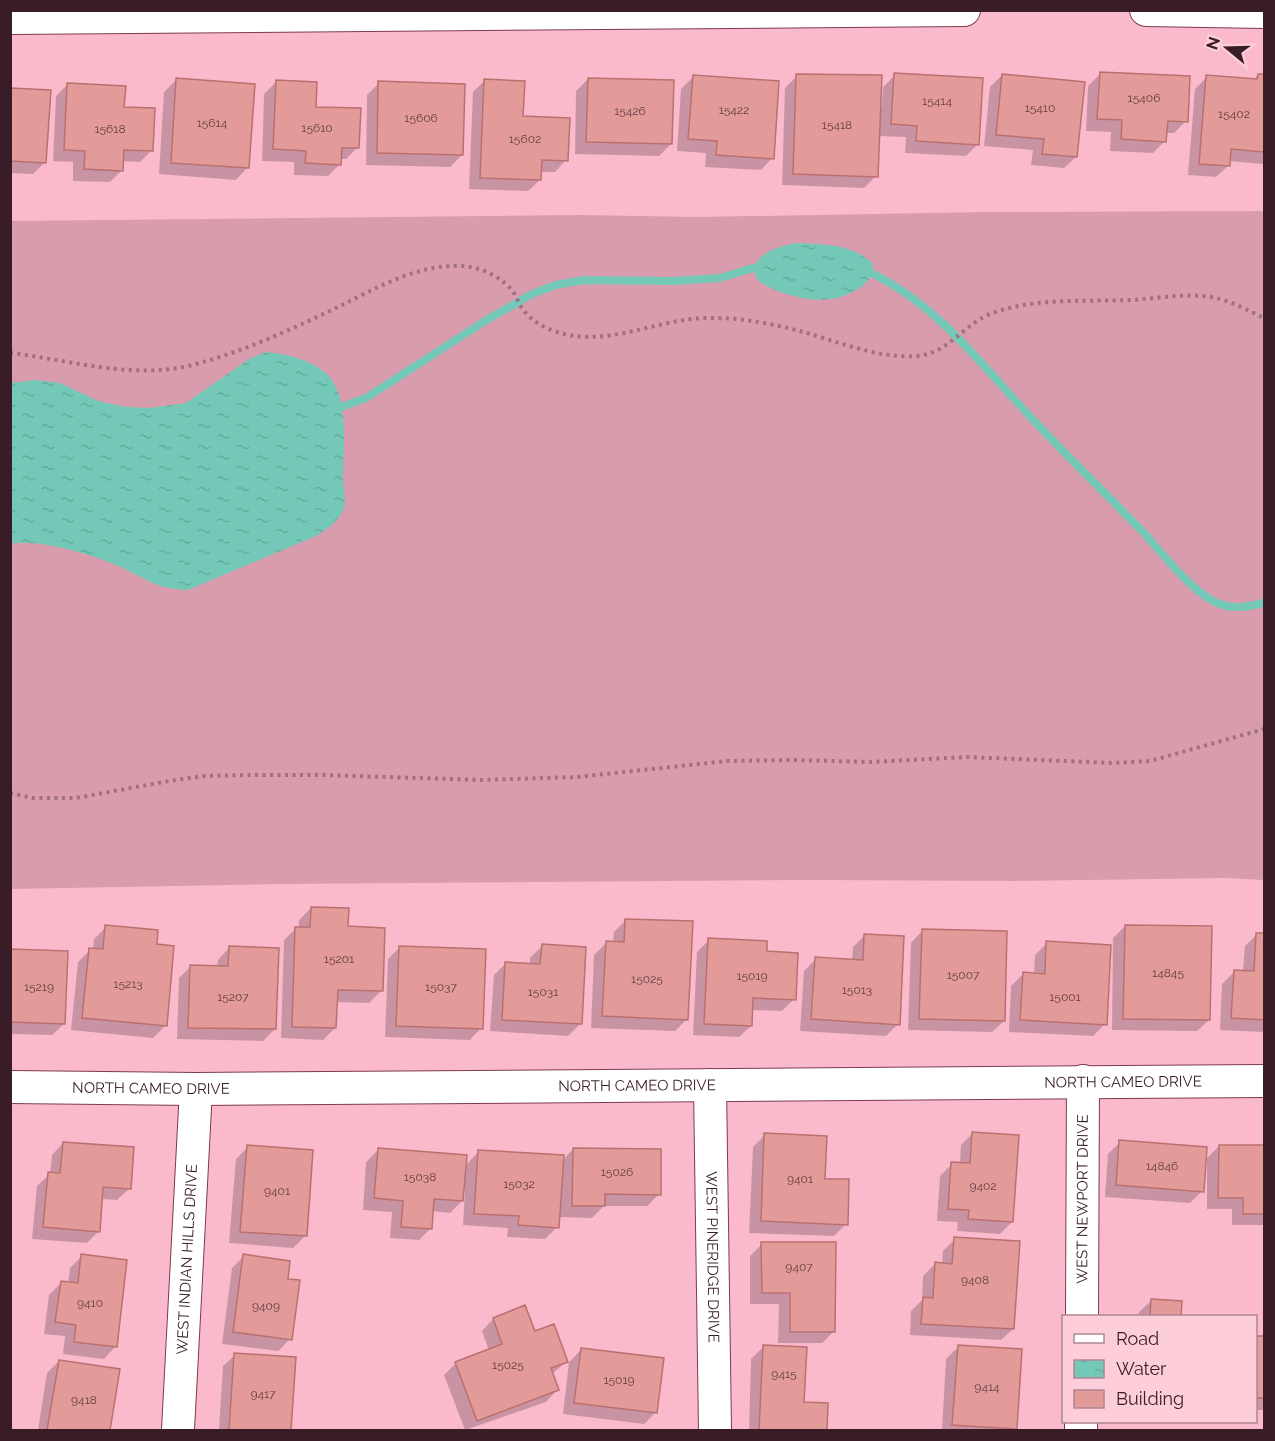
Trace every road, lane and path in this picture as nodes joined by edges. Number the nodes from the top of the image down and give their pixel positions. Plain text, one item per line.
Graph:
1 (964, 10) edge
2 (1146, 10) edge
3 (642, 12) edge
4 (1264, 12) edge
5 (216, 14) edge
6 (10, 18) edge
7 (1264, 318) edge
8 (10, 353) edge
9 (1264, 729) edge
10 (10, 793) edge
11 (1083, 1081) junction
12 (1264, 1081) edge
13 (710, 1085) junction
14 (10, 1087) edge
15 (196, 1089) junction
16 (1082, 1315) edge
17 (178, 1431) edge
18 (715, 1431) edge

1 - 3 street
2 - 4 street
3 - 5 street
5 - 6 street
7 - 8 path
9 - 10 path
11 - 12 street, NORTH CAMEO DRIVE
11 - 13 street, NORTH CAMEO DRIVE
11 - 16 street, WEST NEWPORT DRIVE
13 - 15 street, NORTH CAMEO DRIVE
13 - 18 street, WEST PINERIDGE DRIVE
14 - 15 street, NORTH CAMEO DRIVE
15 - 17 street, WEST INDIAN HILLS DRIVE

